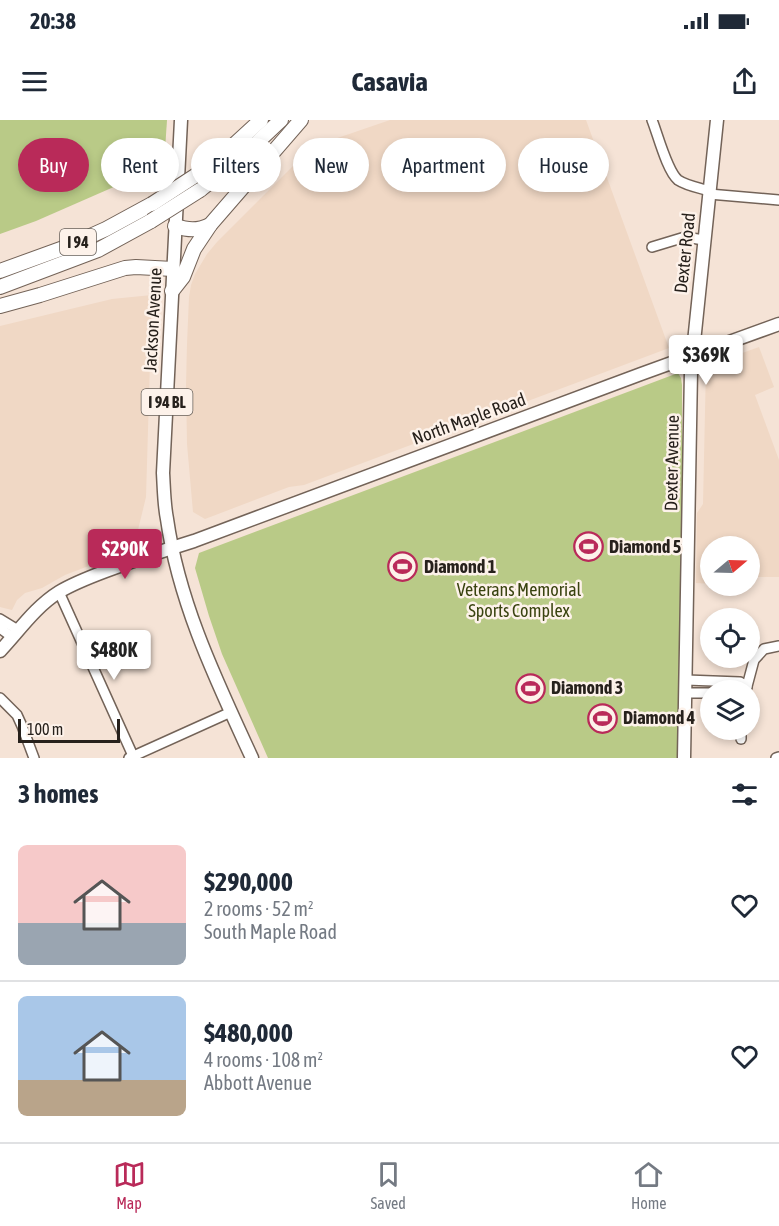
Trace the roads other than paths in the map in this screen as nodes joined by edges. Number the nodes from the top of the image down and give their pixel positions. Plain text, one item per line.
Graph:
1 (182, 120) edge
2 (261, 120) edge
3 (281, 120) edge
4 (301, 120) edge
5 (652, 120) edge
6 (717, 120) edge
7 (709, 192) junction
8 (779, 200) edge
9 (210, 225) junction
10 (175, 226) junction
11 (704, 240) junction
12 (652, 248) dead end
13 (173, 269) junction
14 (0, 271) edge
15 (0, 287) edge
16 (172, 291) junction
17 (0, 306) edge
18 (779, 324) edge
19 (693, 355) junction
20 (172, 548) junction
21 (59, 592) junction
22 (0, 619) edge
23 (0, 628) edge
24 (15, 633) junction
25 (779, 646) edge
26 (0, 651) edge
27 (748, 680) edge
28 (700, 686) edge
29 (686, 687) junction
30 (700, 690) edge
31 (0, 698) edge
32 (231, 712) junction
33 (132, 757) edge
34 (34, 758) edge
35 (252, 758) edge
36 (684, 758) edge

1 - 10 main road, Jackson Avenue / I 94 BL
2 - 14 highway, I 94, bridge
3 - 15 highway, I 94, bridge
4 - 9 highway
5 - 7 street
6 - 7 main road, Dexter Road
7 - 8 street
7 - 11 main road, Dexter Road
9 - 10 highway
9 - 16 highway
10 - 13 main road, Jackson Avenue / I 94 BL
11 - 12 street
11 - 19 main road, Dexter Road
13 - 16 main road, Jackson Avenue / I 94 BL
13 - 17 highway
16 - 20 main road, Jackson Avenue / I 94 BL
18 - 19 main road, North Maple Road
19 - 20 main road, North Maple Road
19 - 29 main road, Dexter Avenue
20 - 21 main road, North Maple Road
20 - 32 main road, Jackson Avenue / I 94 BL
21 - 24 main road, North Maple Road
21 - 33 street
22 - 24 street
23 - 24 street
24 - 26 main road, North Maple Road
25 - 27 street
28 - 29 street
29 - 30 street
29 - 36 main road, Dexter Avenue
31 - 34 street
32 - 33 street
32 - 35 main road, Jackson Avenue / I 94 BL

